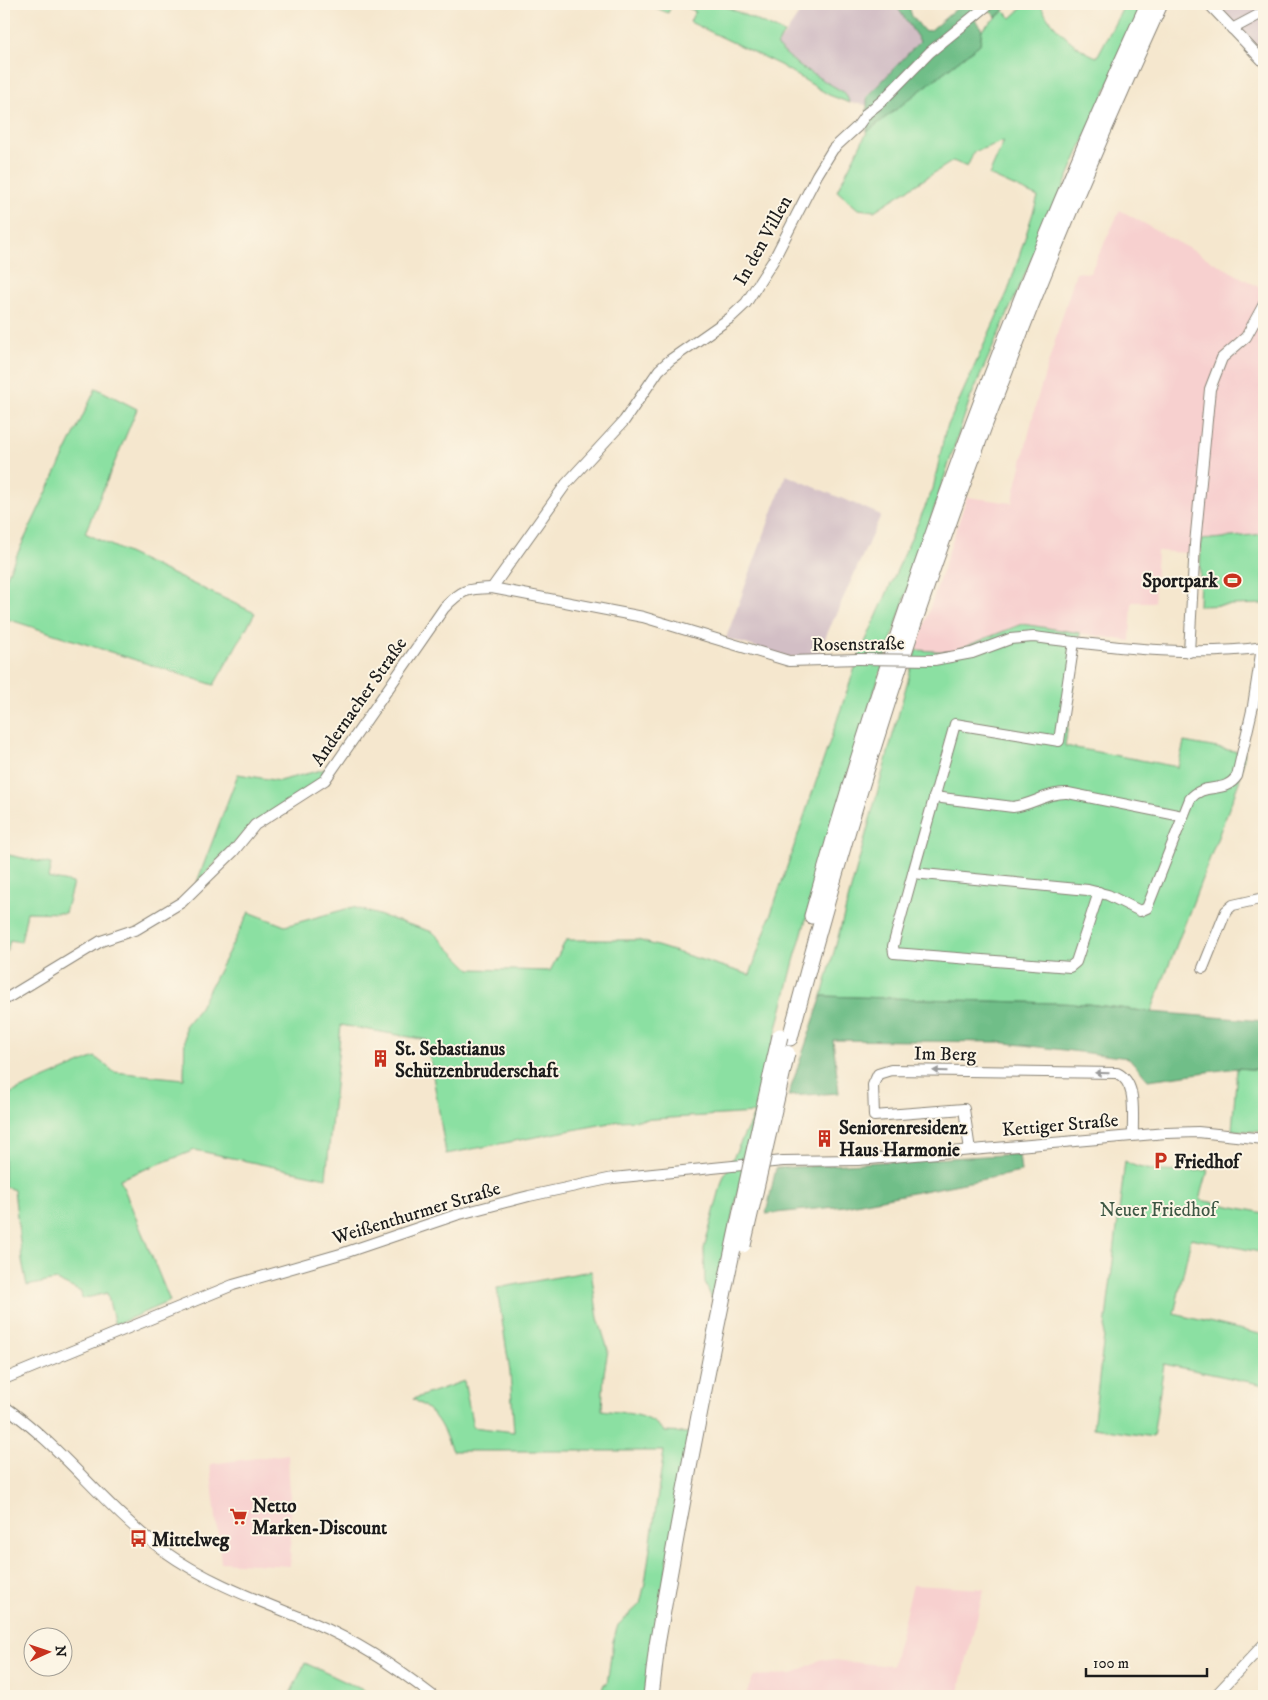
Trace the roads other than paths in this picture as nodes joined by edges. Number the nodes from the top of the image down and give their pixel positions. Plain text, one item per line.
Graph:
1 (989, 4) edge
2 (1148, 4) edge
3 (1160, 4) edge
4 (1209, 4) edge
5 (1264, 12) edge
6 (1232, 29) junction
7 (1264, 62) edge
8 (1264, 304) edge
9 (492, 588) junction
10 (459, 593) joint
11 (1074, 642) junction
12 (1263, 647) edge
13 (1189, 652) junction
14 (934, 797) junction
15 (1182, 816) junction
16 (913, 873) junction
17 (1099, 892) junction
18 (1264, 898) edge
19 (1202, 968) dead end
20 (4, 1000) edge
21 (786, 1037) junction
22 (1133, 1135) junction
23 (1264, 1139) edge
24 (970, 1150) junction
25 (858, 1160) joint
26 (4, 1379) edge
27 (4, 1406) edge
28 (1264, 1644) edge
29 (662, 1646) junction
30 (434, 1696) edge
31 (650, 1696) edge
32 (660, 1696) edge
33 (1215, 1696) edge

1 - 9 street, In den Villen
2 - 21 highway
3 - 21 highway
4 - 6 street
5 - 6 street
6 - 7 street
8 - 13 street
9 - 10 street, Rosenstraße
9 - 11 street, Rosenstraße, bridge
10 - 20 street, Andernacher Straße
11 - 13 street, Rosenstraße
11 - 14 street
12 - 13 street, Rosenstraße
12 - 15 street
14 - 15 street
14 - 16 street
15 - 17 street
16 - 17 street
16 - 17 street
18 - 19 street
21 - 29 highway, bridge
22 - 23 street, Kettiger Straße
22 - 24 street, Kettiger Straße
22 -> 24 street, Im Berg
24 - 25 street, Kettiger Straße
25 - 26 street, Weißenthurmer Straße
27 - 30 street
28 - 33 street
29 - 31 highway
29 - 32 highway

